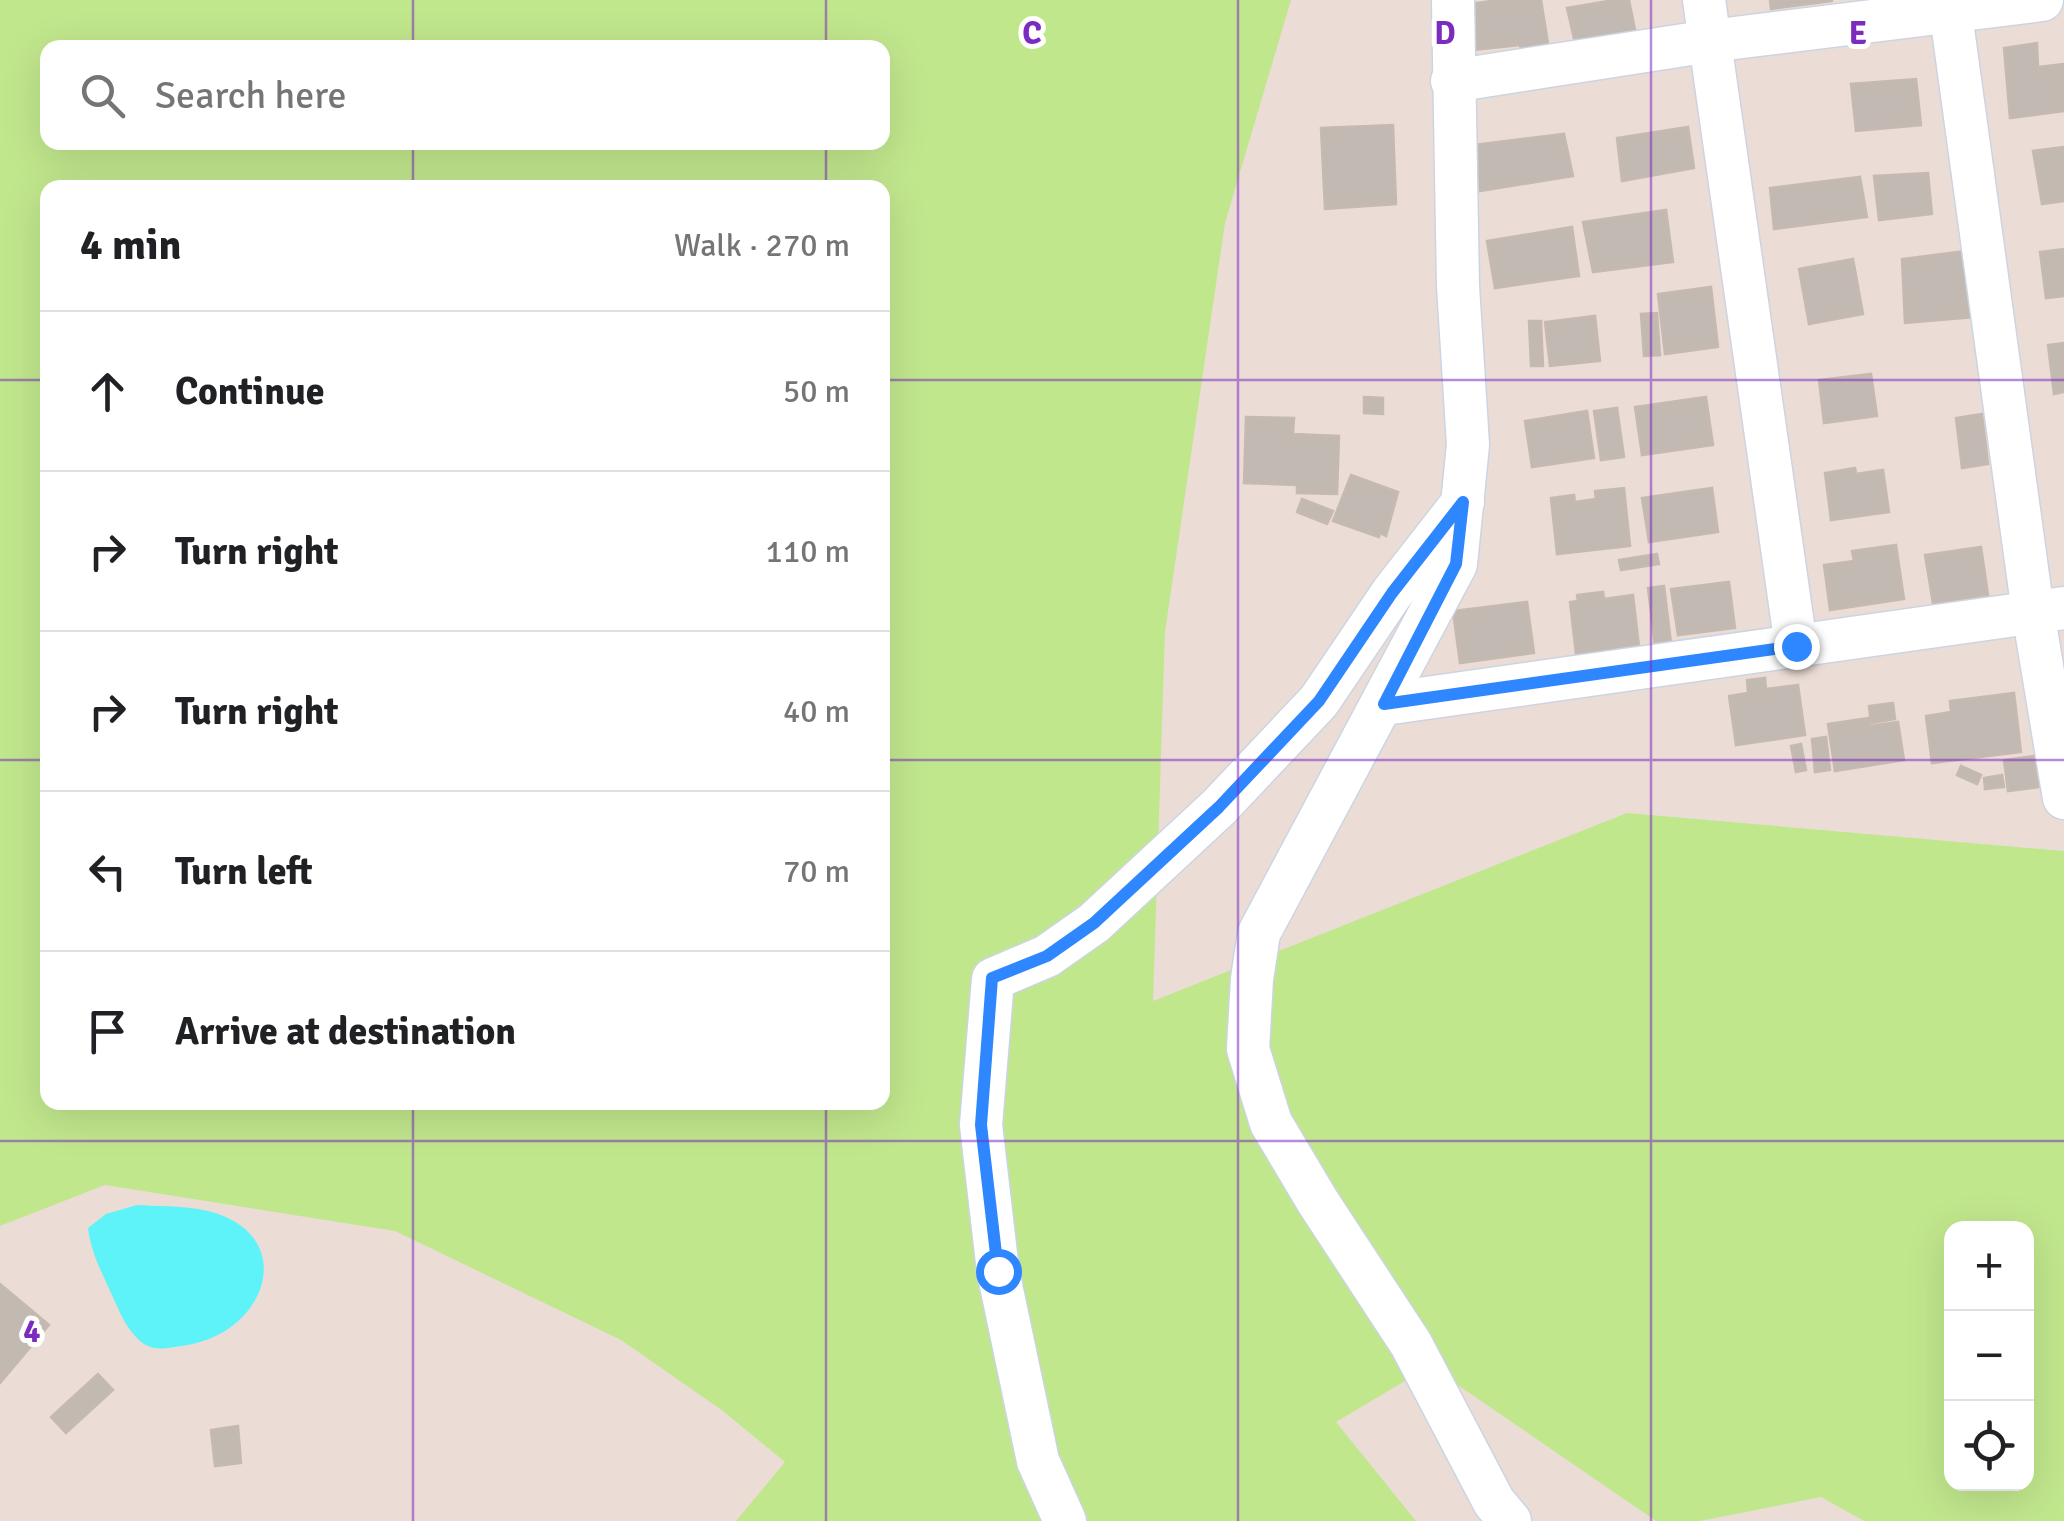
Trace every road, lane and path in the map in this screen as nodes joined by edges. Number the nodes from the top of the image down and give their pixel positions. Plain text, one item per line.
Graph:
1 (1453, 0) edge
2 (2042, 0) edge
3 (1950, 6) edge
4 (1707, 20) edge
5 (1452, 81) junction
6 (1463, 502) junction
7 (2048, 610) edge
8 (1796, 646) junction
9 (1384, 704) junction
10 (2064, 798) edge
11 (1065, 1521) edge
12 (1510, 1521) edge

1 - 5 street
2 - 3 street
3 - 4 street
3 - 7 street
4 - 5 street
4 - 8 street
5 - 6 street
6 - 9 street
6 - 11 street
7 - 8 street
7 - 10 street
8 - 9 street
9 - 12 street

